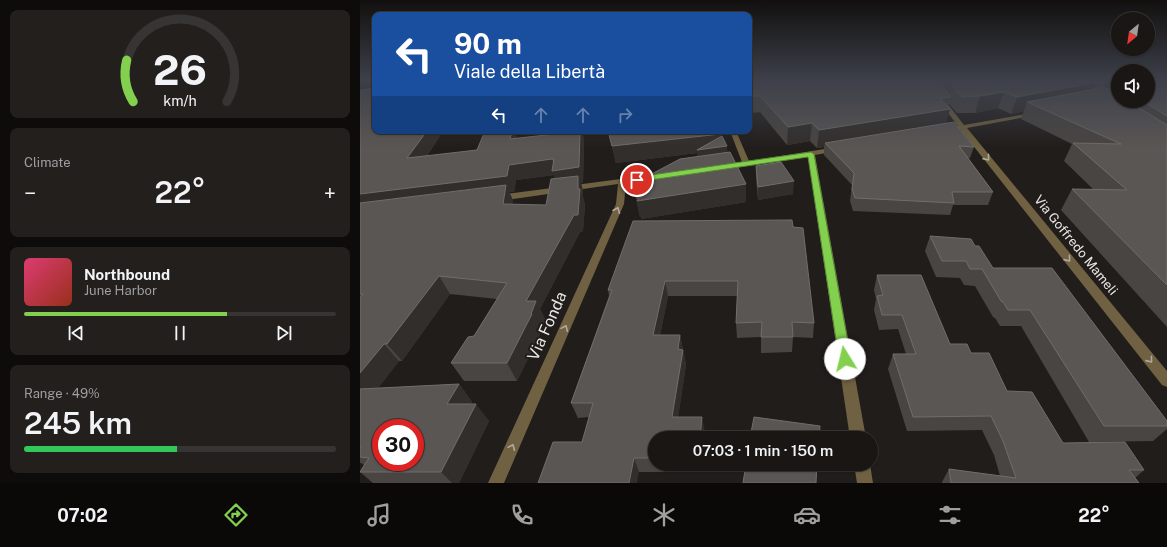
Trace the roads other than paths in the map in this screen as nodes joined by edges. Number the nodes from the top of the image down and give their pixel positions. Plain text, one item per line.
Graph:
1 (943, 103) edge
2 (1044, 111) edge
3 (962, 127) junction
4 (938, 132) edge
5 (734, 134) edge
6 (848, 148) edge
7 (811, 154) junction
8 (746, 164) junction
9 (715, 168) edge
10 (668, 175) edge
11 (622, 182) junction
12 (493, 199) edge
13 (1167, 381) edge
14 (857, 431) edge
15 (863, 471) edge
16 (496, 483) edge
17 (865, 483) edge

1 - 3 street, Via Goffredo Mameli
2 - 3 street
3 - 4 street
3 -> 13 street, Via Goffredo Mameli
5 - 8 street
6 - 7 street
7 - 8 street
7 - 14 street
8 - 9 street
10 - 11 street
11 - 12 street
16 -> 11 street, Via Fonda
15 - 17 street

